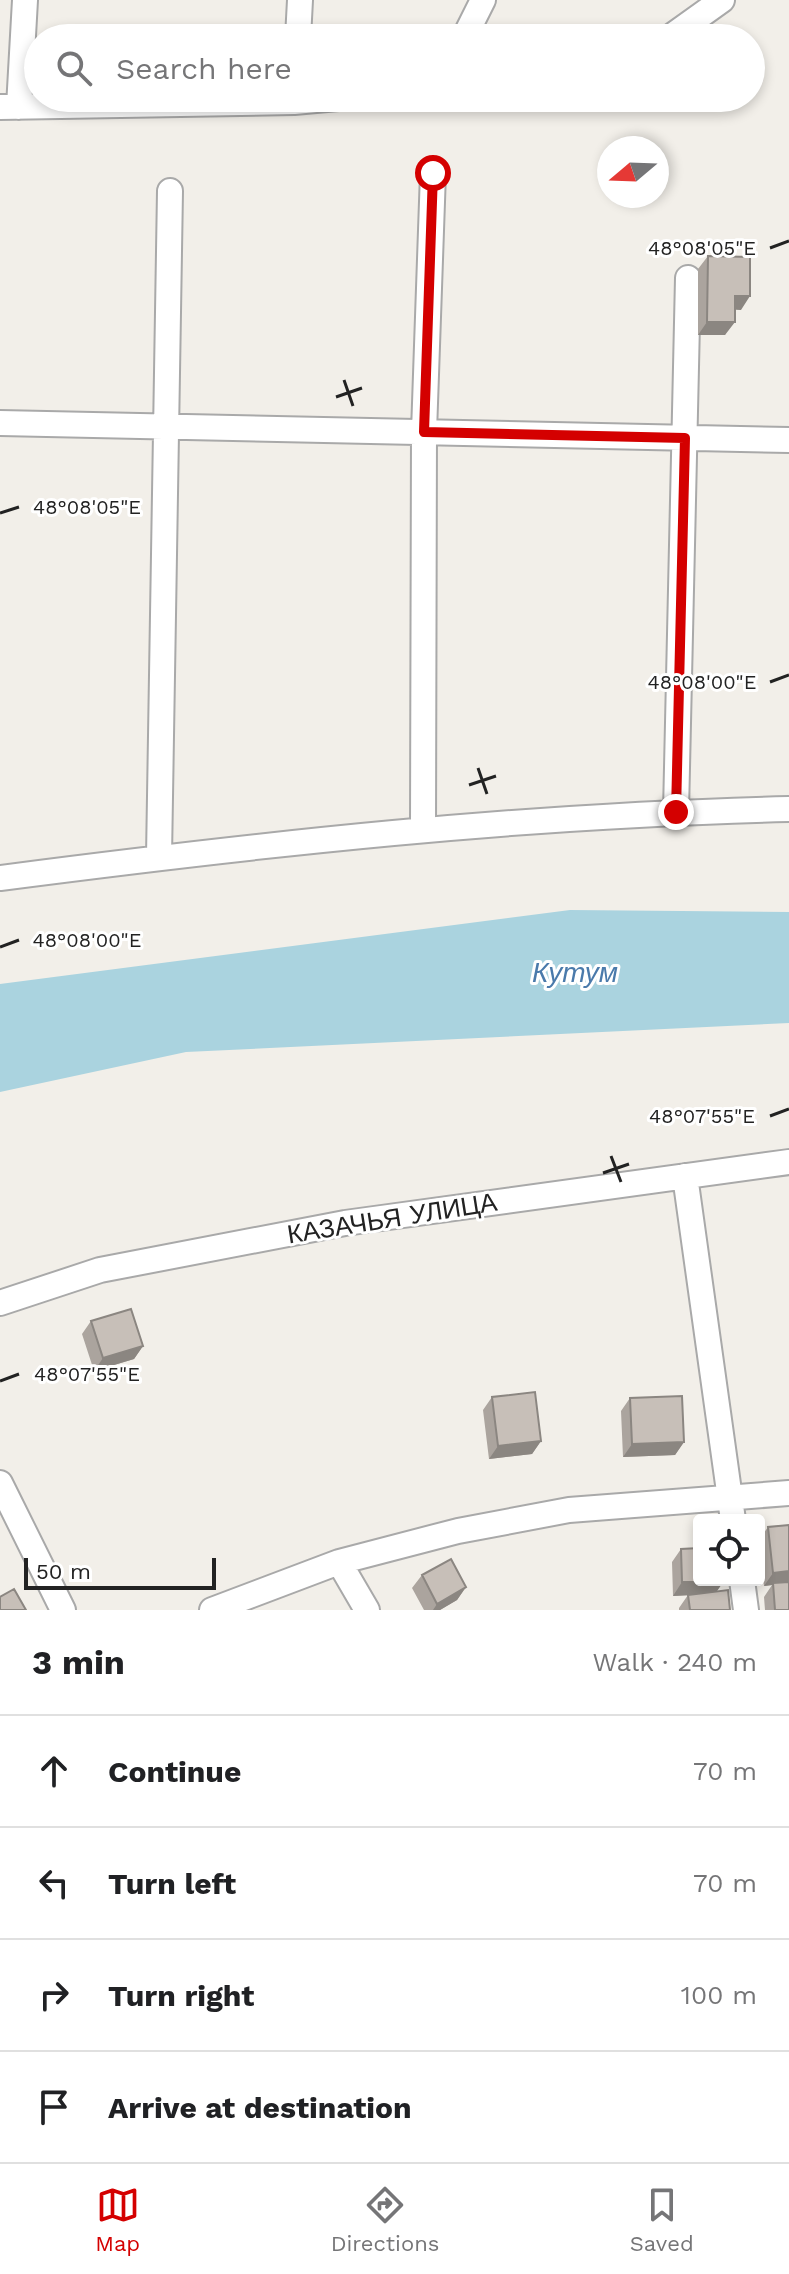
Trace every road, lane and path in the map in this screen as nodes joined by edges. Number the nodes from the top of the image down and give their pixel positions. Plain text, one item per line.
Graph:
1 (25, 0) edge
2 (300, 0) edge
3 (483, 0) edge
4 (722, 0) edge
5 (299, 24) edge
6 (471, 24) edge
7 (689, 24) edge
8 (9, 107) edge
9 (433, 173) dead end
10 (170, 191) dead end
11 (688, 278) dead end
12 (0, 423) edge
13 (165, 427) junction
14 (424, 432) junction
15 (685, 438) junction
16 (789, 440) edge
17 (789, 809) edge
18 (676, 812) junction
19 (423, 828) junction
20 (159, 857) junction
21 (0, 878) edge
22 (789, 1162) edge
23 (685, 1176) junction
24 (0, 1303) edge
25 (0, 1483) edge
26 (789, 1493) edge
27 (731, 1508) edge
28 (339, 1562) junction
29 (743, 1586) edge
30 (63, 1610) edge
31 (212, 1610) edge
32 (367, 1610) edge
33 (746, 1610) edge

1 - 8 street
2 - 5 street
3 - 6 street
4 - 7 street
9 - 14 street
10 - 13 street
11 - 15 street
12 - 13 street
13 - 14 street
13 - 20 street
14 - 15 street
14 - 19 street
15 - 16 street
15 - 18 street
17 - 18 street
18 - 19 street
19 - 20 street
20 - 21 street
22 - 23 street, КАЗАЧЬЯ УЛИЦА
23 - 24 street, КАЗАЧЬЯ УЛИЦА
23 - 27 street
25 - 30 street
26 - 27 street
27 - 28 street
28 - 31 street
28 - 32 street
29 - 33 street

